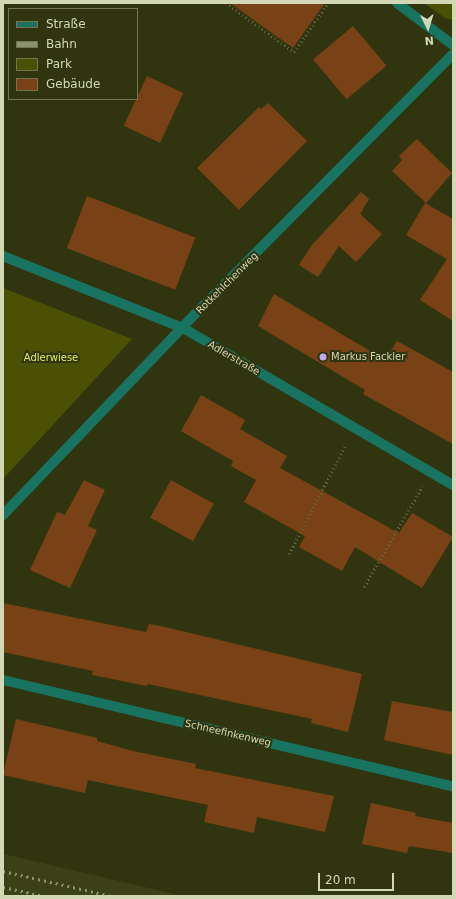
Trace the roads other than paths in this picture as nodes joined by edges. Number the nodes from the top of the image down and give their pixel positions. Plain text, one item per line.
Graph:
1 (397, 3) edge
2 (453, 45) edge
3 (453, 54) edge
4 (3, 256) edge
5 (183, 328) junction
6 (453, 485) edge
7 (3, 515) edge
8 (3, 680) edge
9 (453, 786) edge

1 - 2 street
3 - 5 street, Rotkehlchenweg
4 - 5 street, Adlerstraße
5 - 6 street, Adlerstraße
5 - 7 street, Rotkehlchenweg
8 - 9 street, Schneefinkenweg

